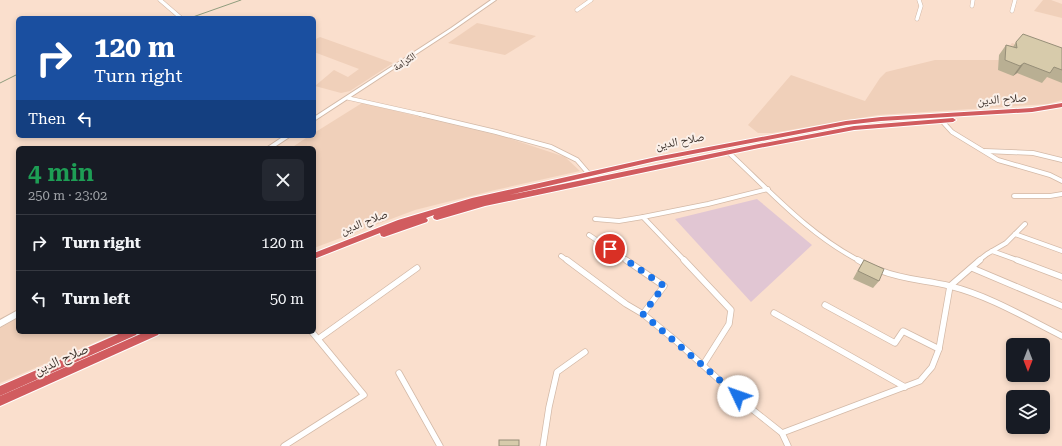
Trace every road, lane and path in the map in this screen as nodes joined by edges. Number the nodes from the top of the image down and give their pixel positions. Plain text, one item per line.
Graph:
1 (160, 0) edge
2 (494, 0) edge
3 (591, 0) edge
4 (919, 0) edge
5 (973, 0) edge
6 (1015, 0) edge
7 (972, 6) dead end
8 (577, 10) dead end
9 (1012, 11) dead end
10 (180, 16) edge
11 (917, 19) dead end
12 (348, 98) junction
13 (1062, 105) edge
14 (1062, 111) edge
15 (316, 118) edge
16 (942, 121) junction
17 (285, 138) edge
18 (272, 146) edge
19 (985, 151) junction
20 (728, 152) junction
21 (1062, 160) edge
22 (589, 174) junction
23 (1062, 181) edge
24 (768, 189) junction
25 (1062, 194) edge
26 (1014, 196) dead end
27 (643, 217) junction
28 (595, 219) dead end
29 (1024, 224) dead end
30 (1015, 234) junction
31 (589, 235) dead end
32 (992, 251) junction
33 (1062, 251) edge
34 (316, 255) edge
35 (561, 256) dead end
36 (316, 260) edge
37 (417, 268) dead end
38 (972, 268) junction
39 (1062, 277) edge
40 (950, 286) junction
41 (825, 305) dead end
42 (1062, 306) edge
43 (774, 313) dead end
44 (16, 314) edge
45 (643, 314) junction
46 (0, 324) edge
47 (128, 334) edge
48 (151, 334) edge
49 (314, 334) edge
50 (1062, 336) edge
51 (318, 339) junction
52 (939, 349) junction
53 (585, 352) dead end
54 (703, 365) junction
55 (399, 373) dead end
56 (905, 387) junction
57 (0, 390) edge
58 (0, 401) edge
59 (782, 433) junction
60 (284, 446) edge
61 (440, 446) edge
62 (543, 446) edge
63 (788, 446) edge

1 - 10 street
2 - 12 main road, الكرامة
3 - 8 street
4 - 11 street
5 - 7 street
6 - 9 street
12 - 15 main road, الكرامة
12 - 22 street
13 - 22 highway, صلاح الدين
14 - 16 highway, صلاح الدين
16 - 19 street
16 - 20 highway, صلاح الدين
17 - 18 main road
19 - 21 street
19 - 23 street
20 - 24 street
20 - 36 highway, صلاح الدين
22 - 34 highway, صلاح الدين
24 - 27 street
24 - 40 street
25 - 26 street
27 - 28 street
27 - 54 street
29 - 30 street
30 - 32 street
30 - 33 street
31 - 45 street
32 - 38 street
32 - 39 street
35 - 45 street
37 - 51 street
38 - 40 street
38 - 42 street
40 - 50 street
40 - 52 street
41 - 52 street
43 - 56 street
44 - 46 main road
45 - 54 street
47 - 57 highway, صلاح الدين
48 - 58 highway, صلاح الدين
49 - 51 street
51 - 60 street
52 - 56 street
53 - 62 street
54 - 59 street
55 - 61 street
56 - 59 street
59 - 63 street

